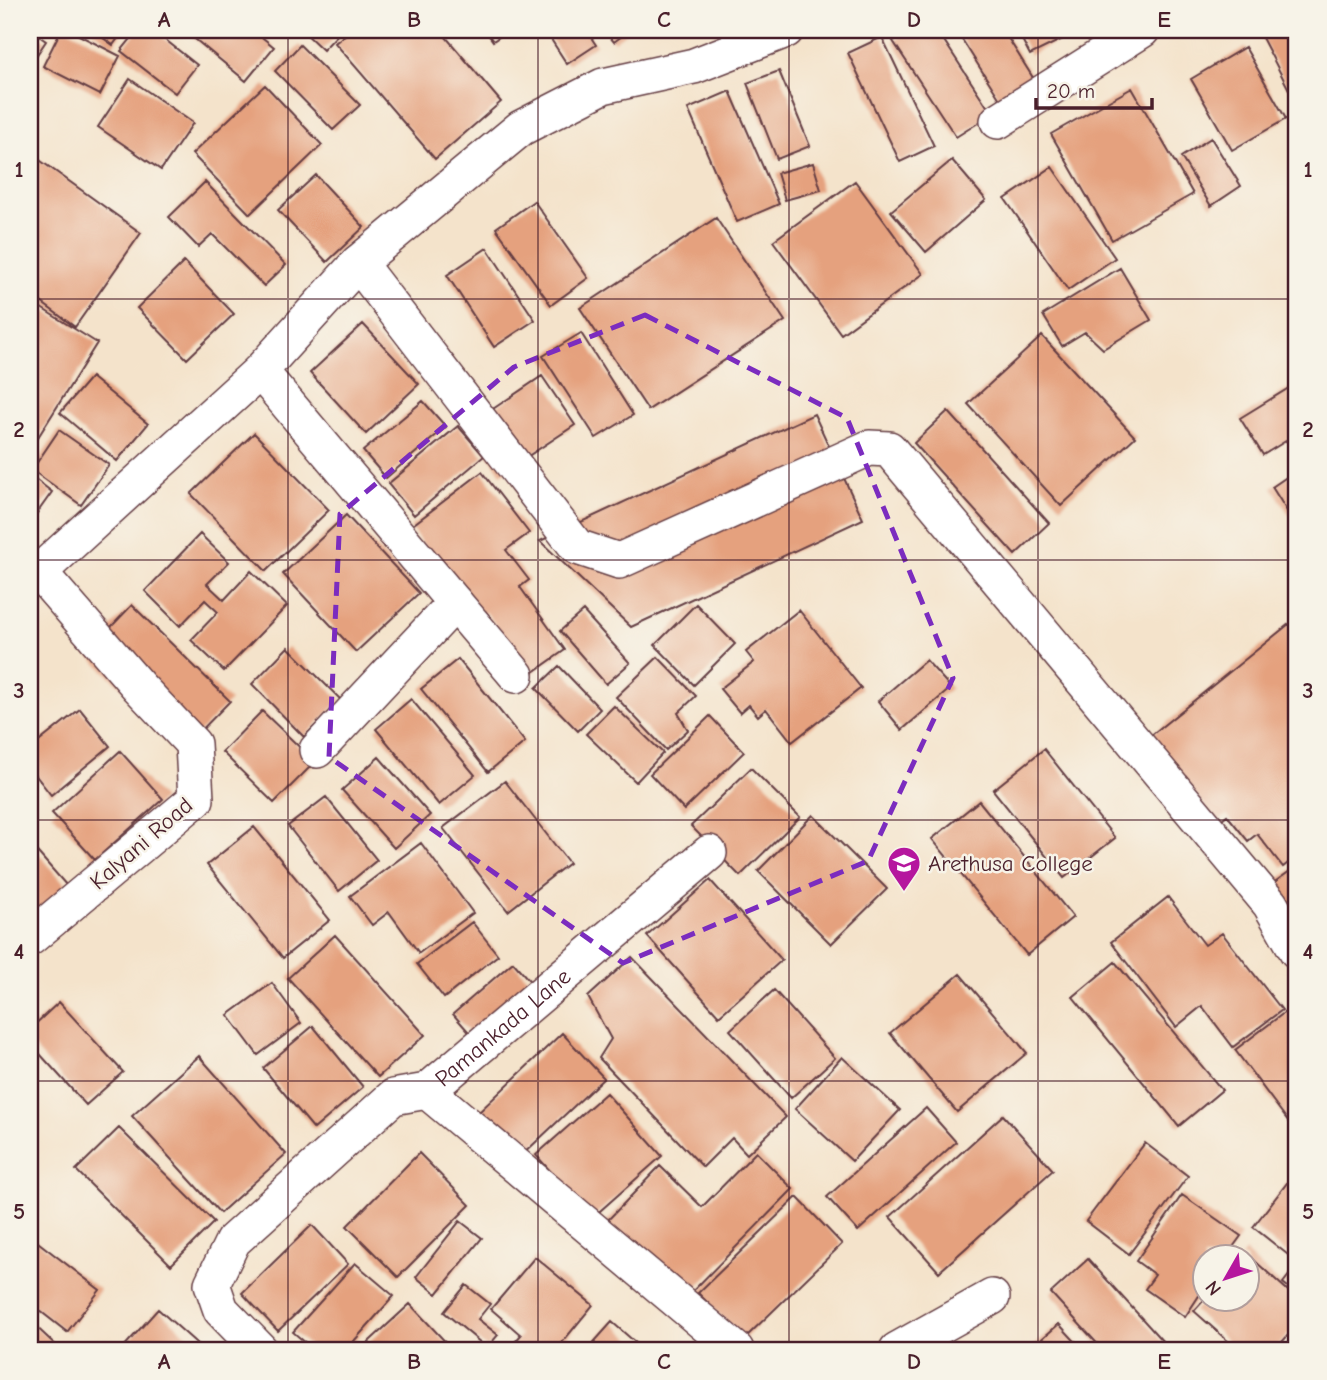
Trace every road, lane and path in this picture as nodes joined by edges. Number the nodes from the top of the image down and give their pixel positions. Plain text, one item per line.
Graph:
1 (786, 30) edge
2 (1142, 30) edge
3 (998, 121) dead end
4 (358, 263) junction
5 (260, 371) junction
6 (34, 569) edge
7 (456, 603) junction
8 (516, 674) dead end
9 (317, 750) dead end
10 (709, 853) dead end
11 (30, 938) edge
12 (1297, 951) edge
13 (427, 1091) junction
14 (992, 1297) dead end
15 (260, 1350) edge
16 (736, 1350) edge
17 (897, 1350) edge

1 - 4 street
2 - 3 street
4 - 5 street
4 - 12 street
5 - 6 street
5 - 7 street
6 - 11 street, Kalyani Road
7 - 8 street
7 - 9 street
10 - 13 street, Pamankada Lane
13 - 15 street, Pamankada Lane
13 - 16 street
14 - 17 street

